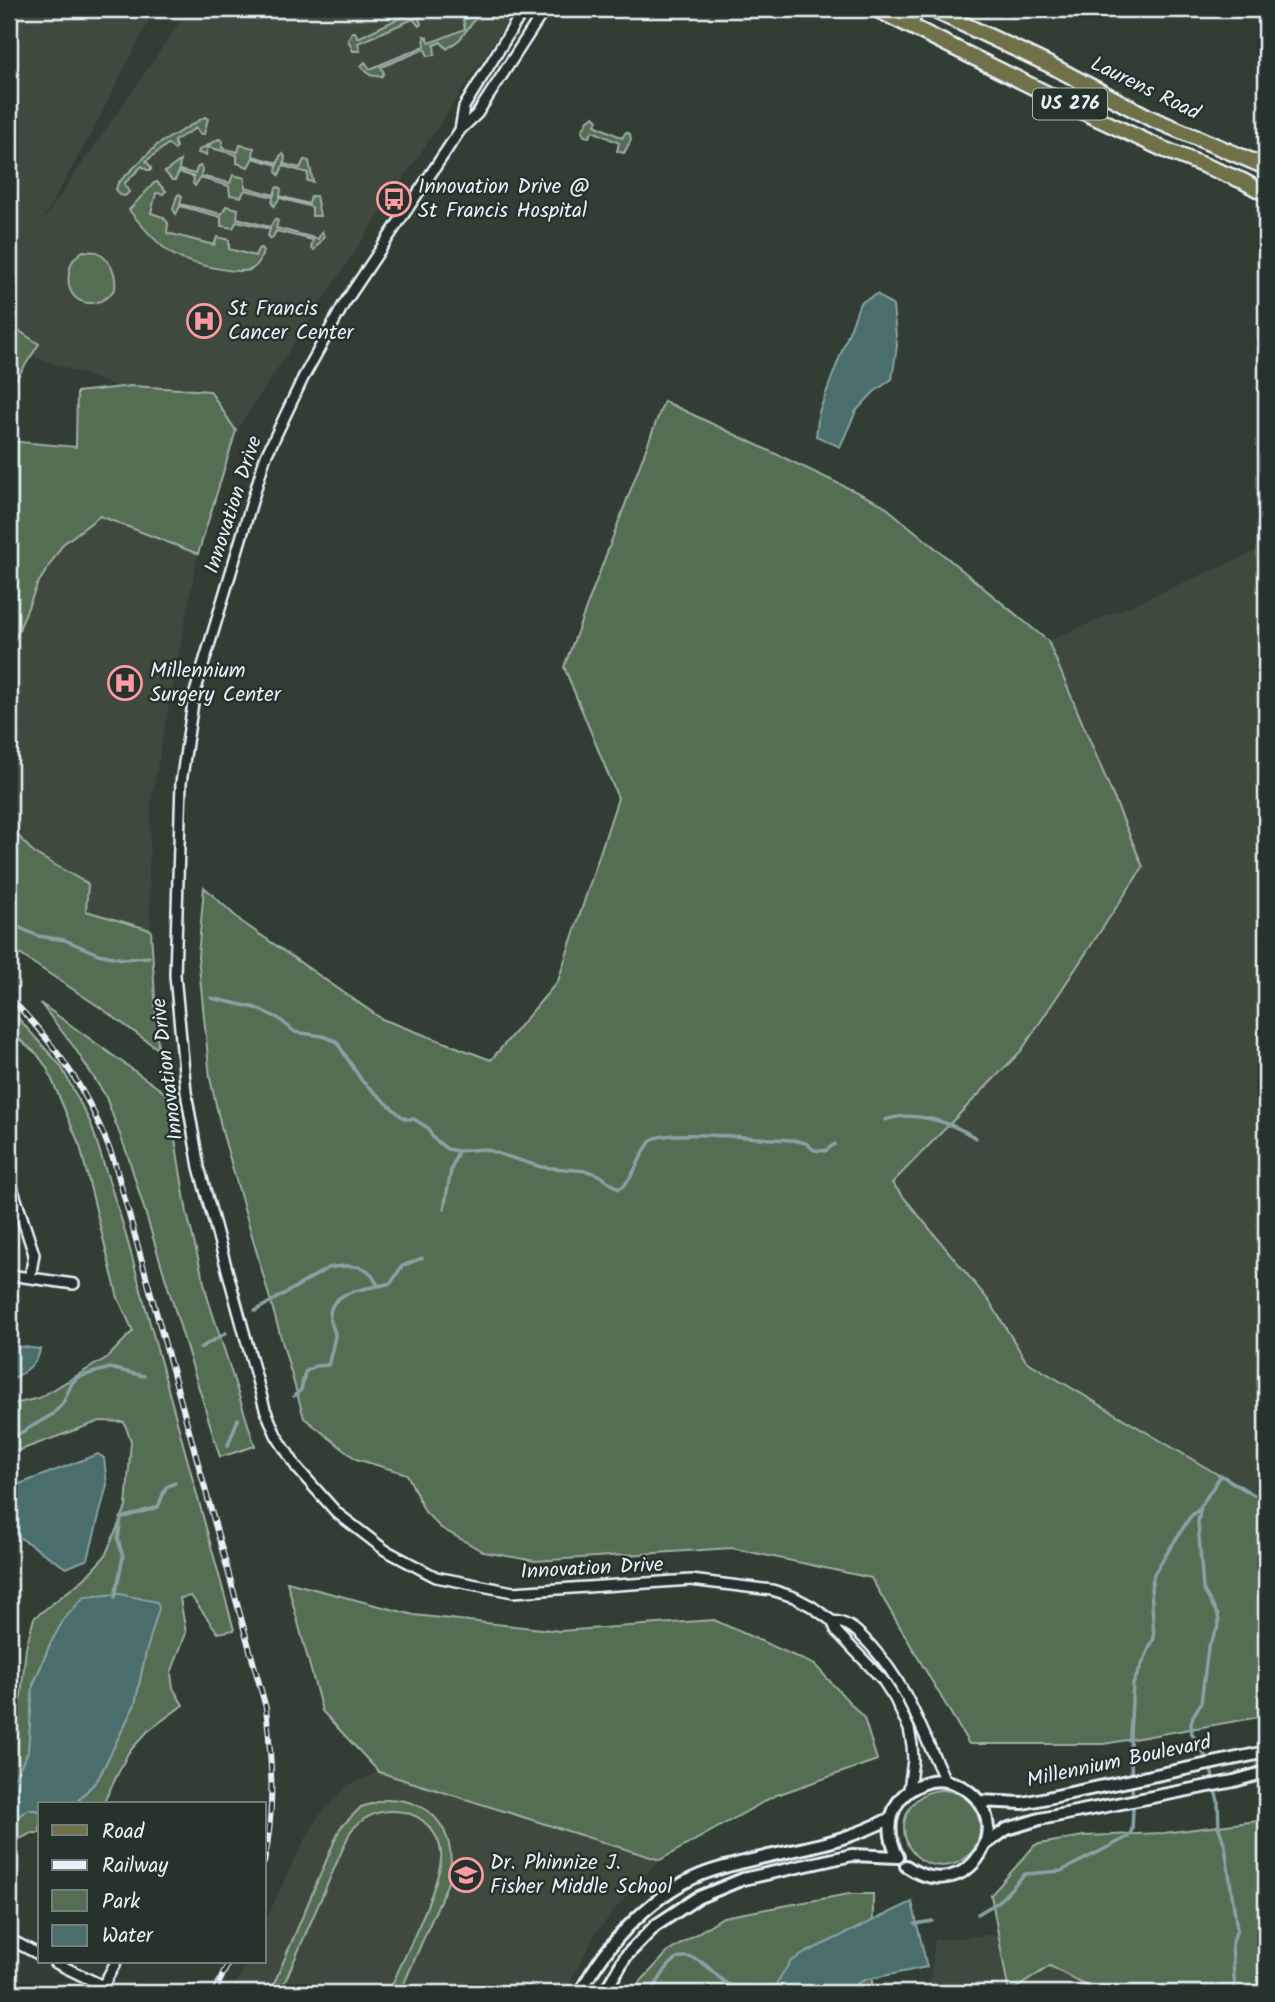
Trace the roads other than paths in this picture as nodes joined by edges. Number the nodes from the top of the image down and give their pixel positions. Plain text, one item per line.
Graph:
1 (524, 9) edge
2 (545, 9) edge
3 (876, 9) edge
4 (916, 9) edge
5 (932, 9) edge
6 (910, 24) junction
7 (1173, 128) junction
8 (460, 130) junction
9 (1163, 149) junction
10 (1266, 167) edge
11 (1266, 194) edge
12 (9, 1178) edge
13 (9, 1276) edge
14 (30, 1278) junction
15 (74, 1284) dead end
16 (832, 1621) junction
17 (1266, 1752) edge
18 (1266, 1772) edge
19 (944, 1780) junction
20 (909, 1790) junction
21 (979, 1801) junction
22 (891, 1818) junction
23 (986, 1844) junction
24 (902, 1862) junction
25 (9, 1939) edge
26 (38, 1954) edge
27 (57, 1964) edge
28 (115, 1964) edge
29 (101, 1989) edge
30 (580, 1993) edge
31 (604, 1993) edge

1 - 8 street, Innovation Drive
2 - 8 street, Innovation Drive
3 - 6 main road, US 276
4 - 6 main road
5 - 7 main road, Laurens Road / US 276
6 - 9 main road, US 276
7 - 9 main road
7 - 10 main road, Laurens Road / US 276
8 - 16 street, Innovation Drive
9 - 11 main road, US 276
12 - 14 street
13 - 14 street
14 - 15 street
16 - 19 street, Innovation Drive
16 - 20 street, Innovation Drive
17 - 21 street, Millennium Boulevard
18 - 23 street, Millennium Boulevard
19 - 20 street
19 - 21 street
20 - 22 street
21 - 23 street
22 - 24 street
22 - 30 street
23 - 24 street
24 - 31 street
25 - 26 street
27 - 29 street
28 - 29 street

